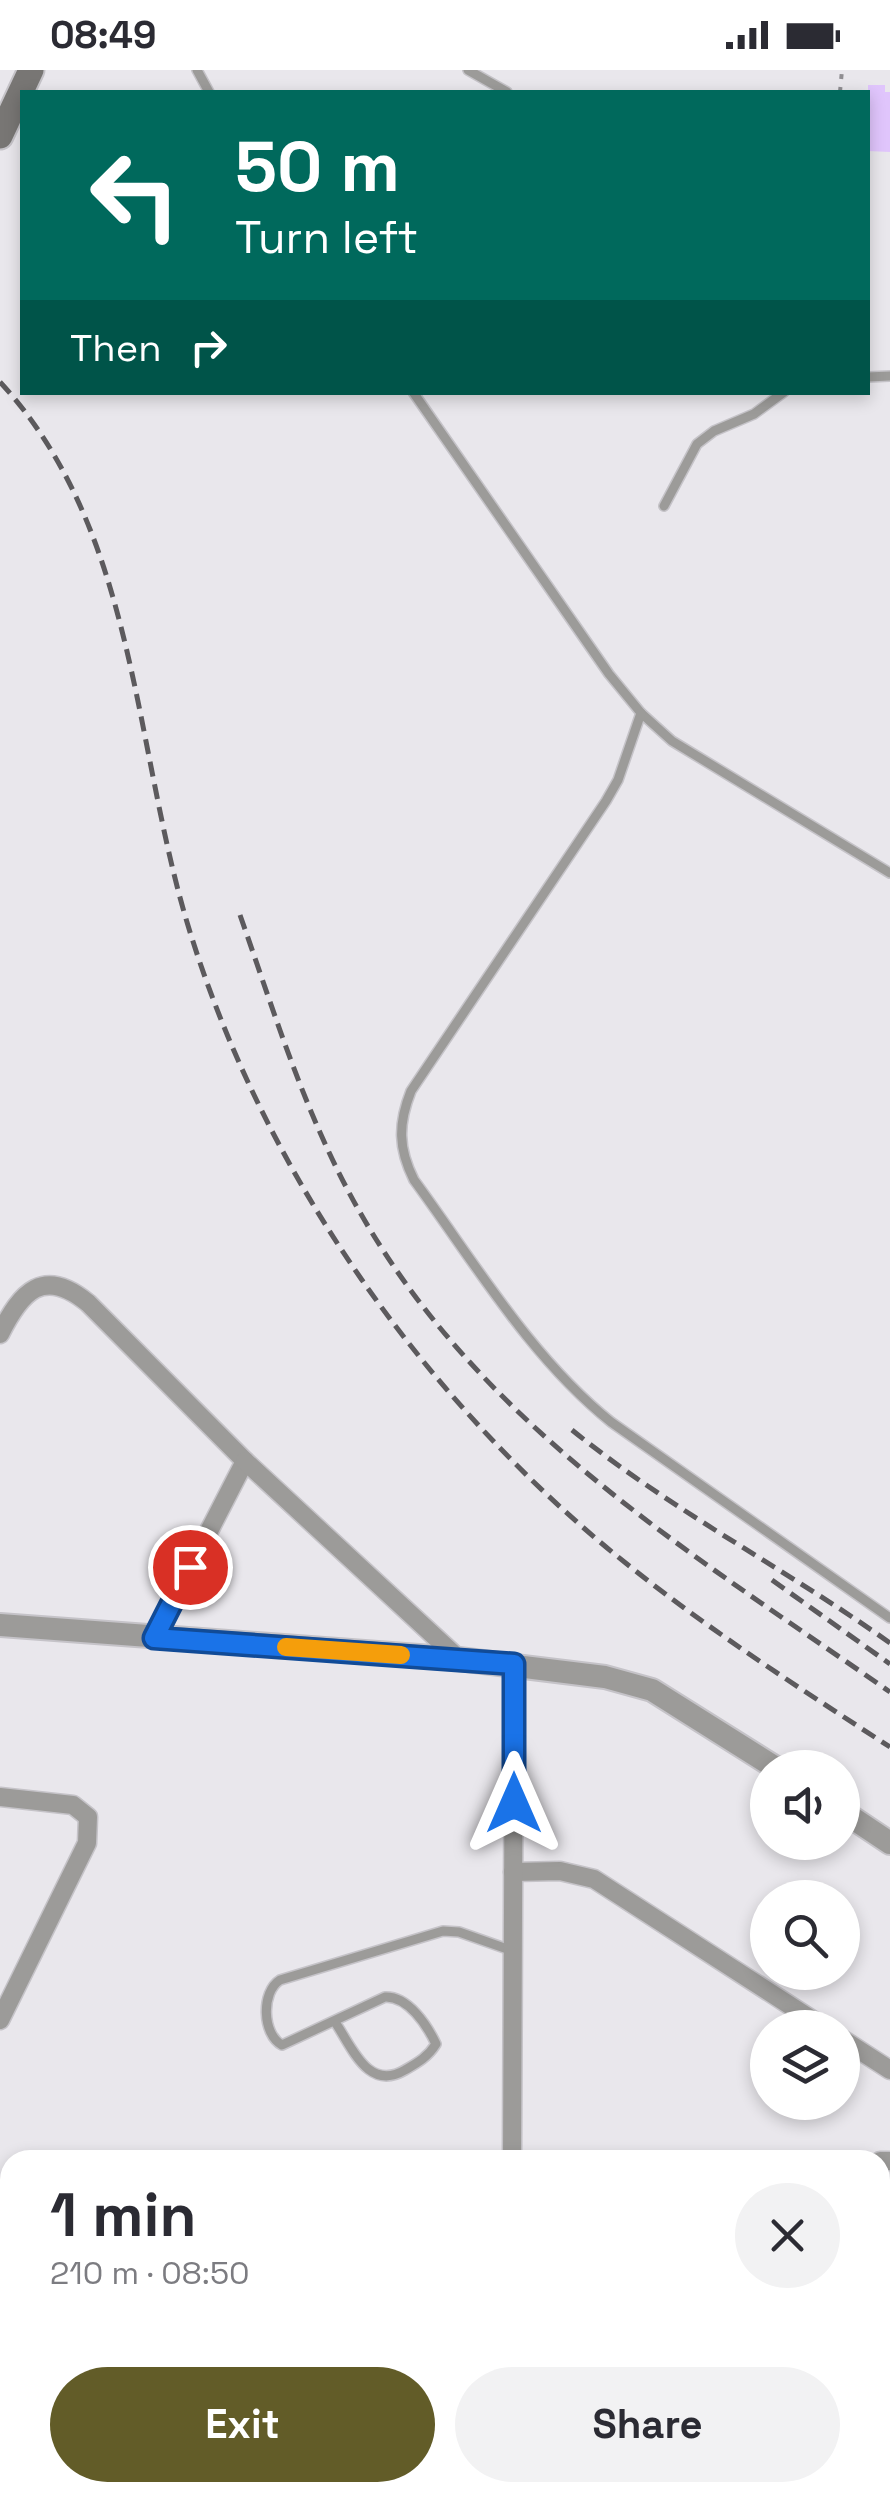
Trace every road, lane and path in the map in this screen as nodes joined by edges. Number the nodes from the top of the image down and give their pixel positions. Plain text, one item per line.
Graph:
1 (468, 70) edge
2 (503, 90) edge
3 (20, 93) edge
4 (0, 136) edge
5 (415, 395) edge
6 (780, 395) edge
7 (664, 506) dead end
8 (641, 713) junction
9 (890, 873) edge
10 (0, 1334) edge
11 (245, 1461) junction
12 (890, 1618) edge
13 (0, 1625) edge
14 (154, 1638) junction
15 (459, 1659) junction
16 (514, 1664) junction
17 (750, 1751) edge
18 (0, 1797) edge
19 (860, 1823) edge
20 (890, 1842) edge
21 (513, 1872) junction
22 (513, 1951) junction
23 (797, 2010) edge
24 (0, 2020) edge
25 (335, 2022) junction
26 (860, 2051) edge
27 (890, 2070) edge
28 (512, 2150) edge

1 - 2 lane
3 - 4 main road
5 - 8 lane
6 - 7 lane
8 - 9 lane
8 - 12 lane
10 - 11 street
11 - 14 street
11 - 15 street
13 - 14 street
14 - 15 street
15 - 16 street
16 - 17 street
16 - 21 street
18 - 24 street
19 - 20 street
21 - 22 street
21 - 23 street
22 - 25 lane
22 - 28 street
25 - 25 lane
26 - 27 street

